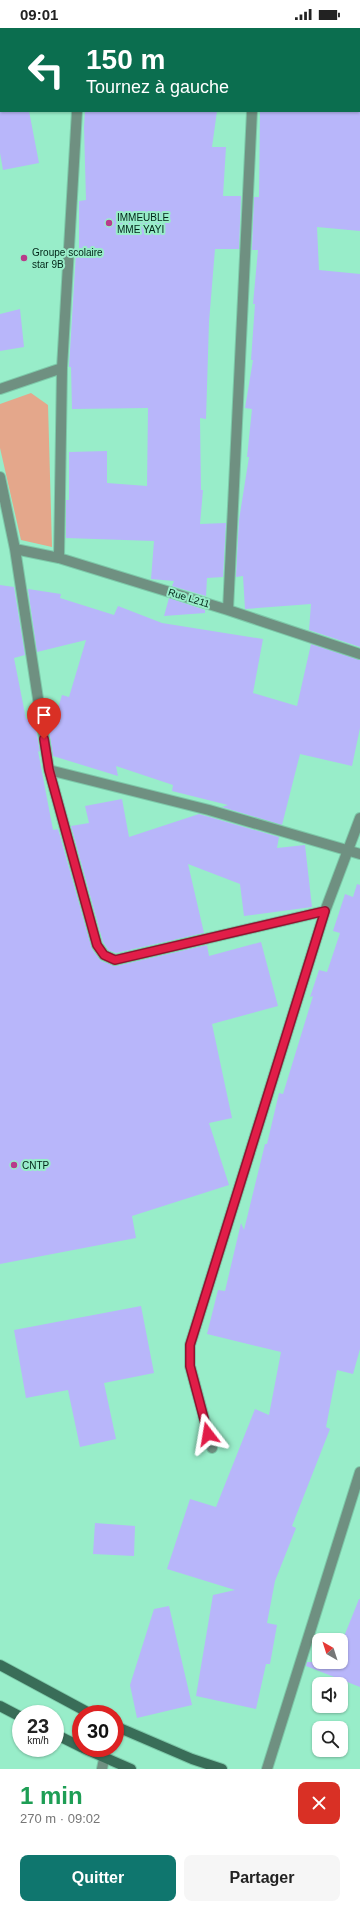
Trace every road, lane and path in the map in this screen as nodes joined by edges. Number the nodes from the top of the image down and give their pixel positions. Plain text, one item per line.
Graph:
1 (77, 112) edge
2 (252, 112) edge
3 (62, 368) junction
4 (0, 389) edge
5 (0, 477) edge
6 (15, 549) junction
7 (59, 558) junction
8 (228, 610) junction
9 (360, 654) edge
10 (49, 770) junction
11 (360, 818) edge
12 (348, 850) junction
13 (360, 854) edge
14 (325, 911) junction
15 (212, 1448) dead end
16 (360, 1472) edge
17 (0, 1665) edge
18 (74, 1705) edge
19 (0, 1706) edge
20 (12, 1712) edge
21 (124, 1730) edge
22 (100, 1757) edge
23 (104, 1759) junction
24 (102, 1769) edge
25 (132, 1769) edge
26 (222, 1769) edge
27 (268, 1769) edge

1 - 3 street
2 - 8 street
3 - 4 street
3 - 7 street
5 - 6 street
6 - 7 street, Rue L211
6 - 10 street
7 - 8 street, Rue L211
8 - 9 street, Rue L211
10 - 12 street
10 - 14 street
11 - 12 street
12 - 13 street
12 - 14 street
14 - 15 street
16 - 27 street
17 - 18 main road
19 - 20 main road
21 - 26 main road
22 - 23 main road
23 - 24 street
23 - 25 main road

